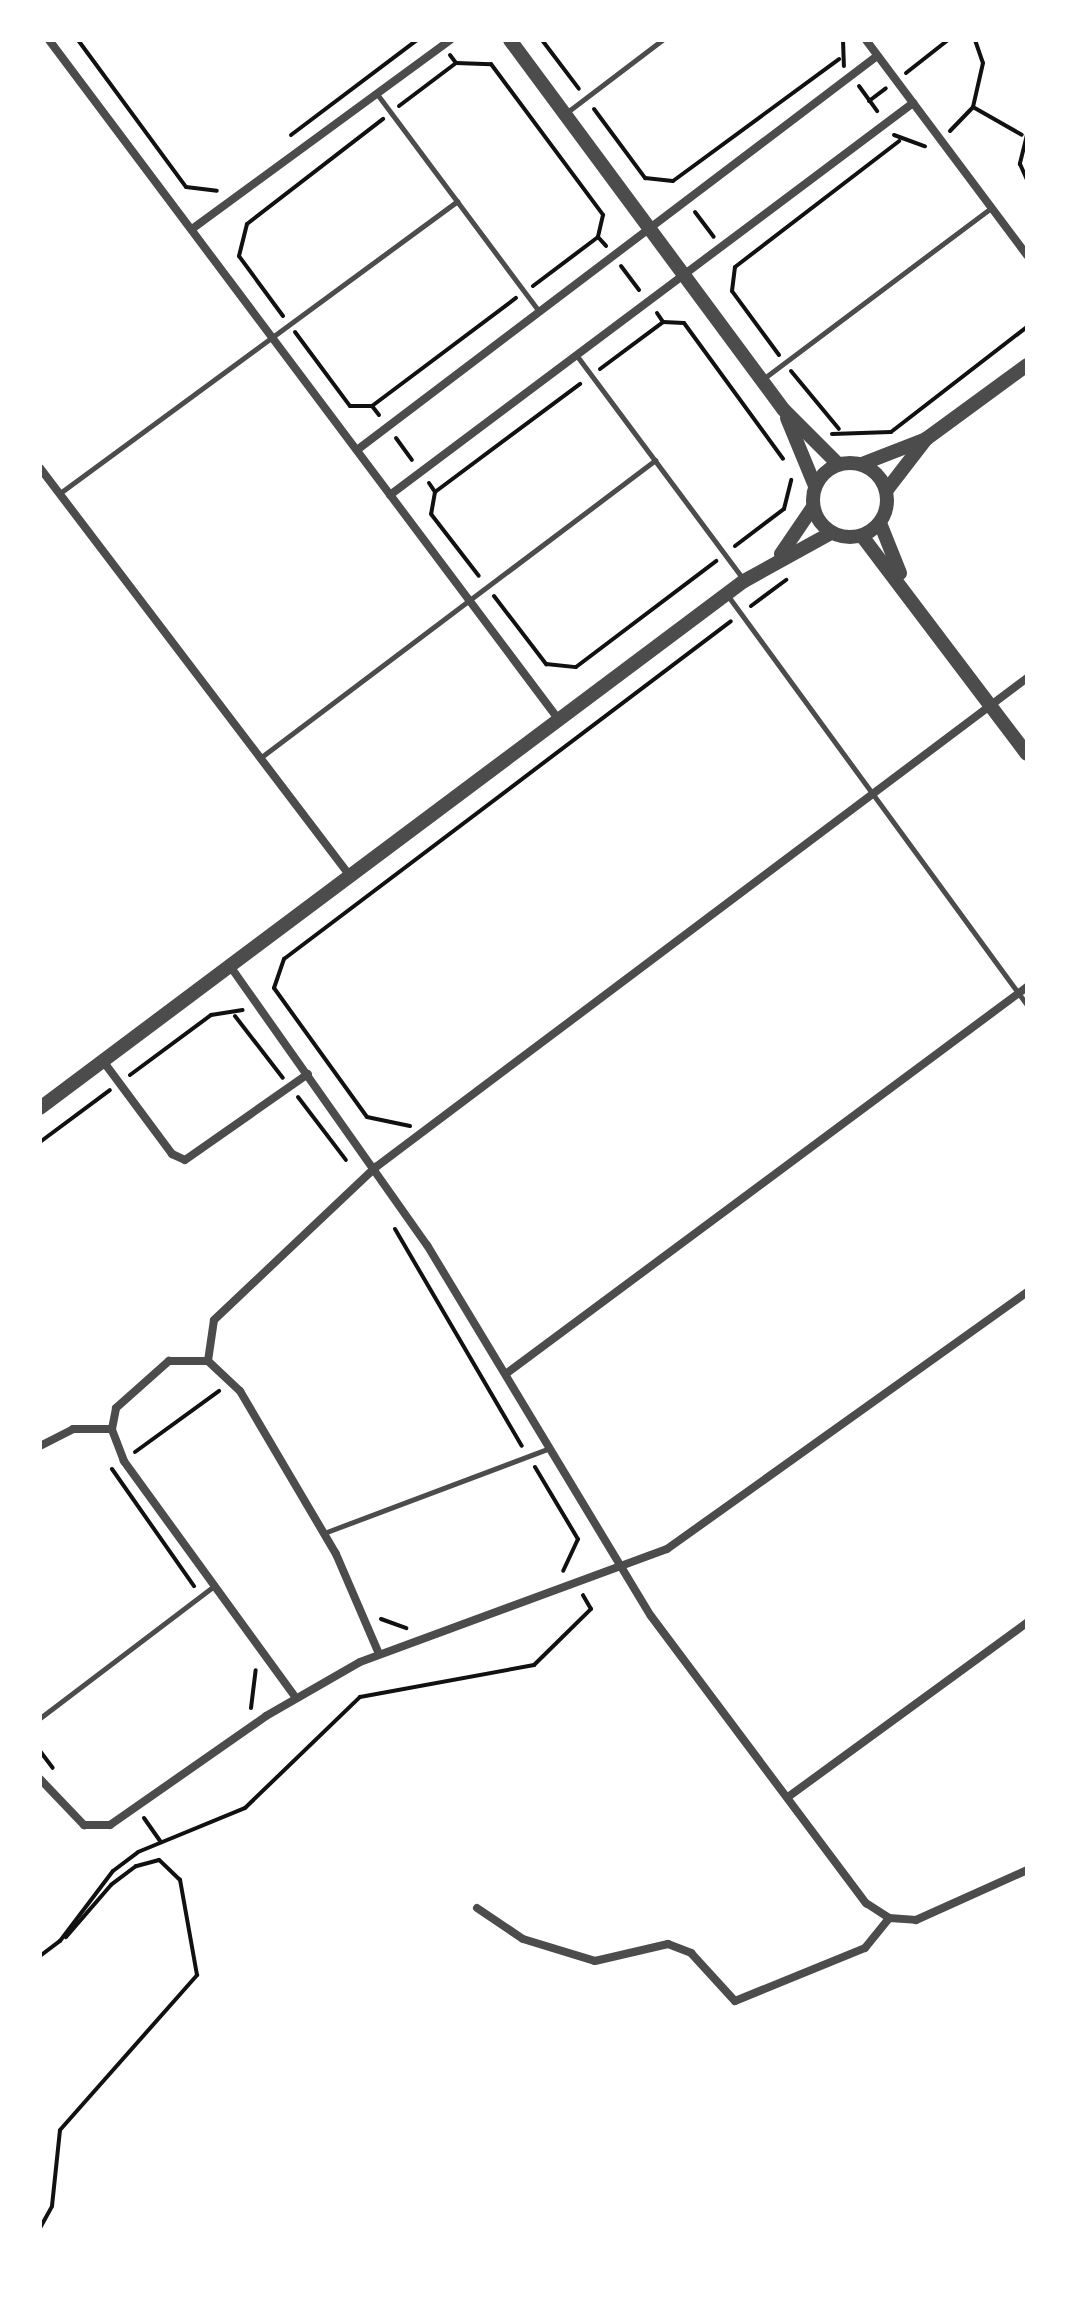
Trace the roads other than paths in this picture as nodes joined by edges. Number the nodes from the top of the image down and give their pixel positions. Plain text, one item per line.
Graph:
1 (49, 40) edge
2 (450, 40) edge
3 (510, 40) edge
4 (662, 40) edge
5 (866, 40) edge
6 (877, 56) junction
7 (377, 93) junction
8 (913, 103) junction
9 (565, 113) junction
10 (457, 201) junction
11 (991, 208) junction
12 (650, 228) junction
13 (192, 229) junction
14 (1027, 255) edge
15 (684, 274) junction
16 (539, 311) junction
17 (272, 337) junction
18 (577, 355) junction
19 (1027, 365) edge
20 (762, 380) junction
21 (784, 410) junction
22 (926, 439) junction
23 (357, 450) junction
24 (655, 460) junction
25 (838, 464) junction
26 (862, 464) junction
27 (40, 468) edge
28 (815, 486) junction
29 (886, 491) junction
30 (59, 494) junction
31 (390, 495) junction
32 (813, 507) junction
33 (880, 523) junction
34 (831, 533) junction
35 (862, 536) junction
36 (781, 554) junction
37 (744, 581) junction
38 (905, 584) junction
39 (726, 594) junction
40 (472, 602) junction
41 (1027, 678) edge
42 (991, 702) junction
43 (559, 720) junction
44 (1027, 754) edge
45 (260, 758) junction
46 (870, 791) junction
47 (350, 876) junction
48 (230, 966) junction
49 (1027, 987) edge
50 (1019, 993) junction
51 (1027, 1005) edge
52 (103, 1061) junction
53 (308, 1074) junction
54 (40, 1108) edge
55 (376, 1167) junction
56 (1027, 1292) edge
57 (208, 1361) junction
58 (507, 1373) junction
59 (112, 1429) junction
60 (40, 1446) edge
61 (551, 1448) junction
62 (324, 1533) junction
63 (625, 1568) junction
64 (216, 1584) junction
65 (1025, 1628) edge
66 (379, 1654) junction
67 (296, 1698) junction
68 (40, 1718) edge
69 (40, 1779) edge
70 (788, 1797) junction
71 (1027, 1870) edge
72 (477, 1908) dead end
73 (889, 1918) junction

1 - 13 street
2 - 7 street
3 - 9 street
4 - 9 lane
5 - 6 street
6 - 8 street
6 - 12 street
7 - 10 lane
7 - 13 street
8 - 11 street
8 - 15 street
9 - 12 street
10 - 16 lane
10 - 17 lane
11 - 14 street
11 - 20 lane
12 - 15 street
12 - 16 street
13 - 17 street
15 - 18 street
15 - 20 street
16 - 23 street
17 - 23 street
17 - 30 lane
18 - 24 lane
18 - 31 street
19 - 22 street
20 - 21 street
21 - 25 street
21 - 28 street
22 - 26 street
22 - 29 street
23 - 31 street
24 - 37 lane
24 - 40 lane
25 - 26 street
25 - 28 street
26 - 29 street
27 - 30 street
28 - 32 street
29 - 33 street
30 - 45 street
31 - 40 street
32 - 34 street
32 - 36 street
33 - 35 street
33 - 38 street
34 - 35 street
34 - 36 street
35 - 38 street
36 - 37 street
37 - 39 street
38 - 42 street
39 - 43 street
39 - 46 lane
40 - 43 street
40 - 45 lane
41 - 42 street
42 - 44 street
42 - 46 street
43 - 47 street
45 - 47 street
46 - 50 lane
46 - 55 street
47 - 48 street
48 - 52 street
48 - 53 street
49 - 50 street
50 - 51 lane
50 - 58 street
52 - 53 street
52 - 54 street
53 - 55 street
55 - 57 street
55 - 58 street
56 - 63 street
57 - 59 street
57 - 62 street
58 - 61 street
59 - 60 street
59 - 64 street
61 - 62 lane
61 - 63 street
62 - 66 street
63 - 66 street
63 - 70 street
64 - 67 street
64 - 68 lane
65 - 70 street
66 - 67 street
67 - 69 street
70 - 73 street
71 - 73 street
72 - 73 street

